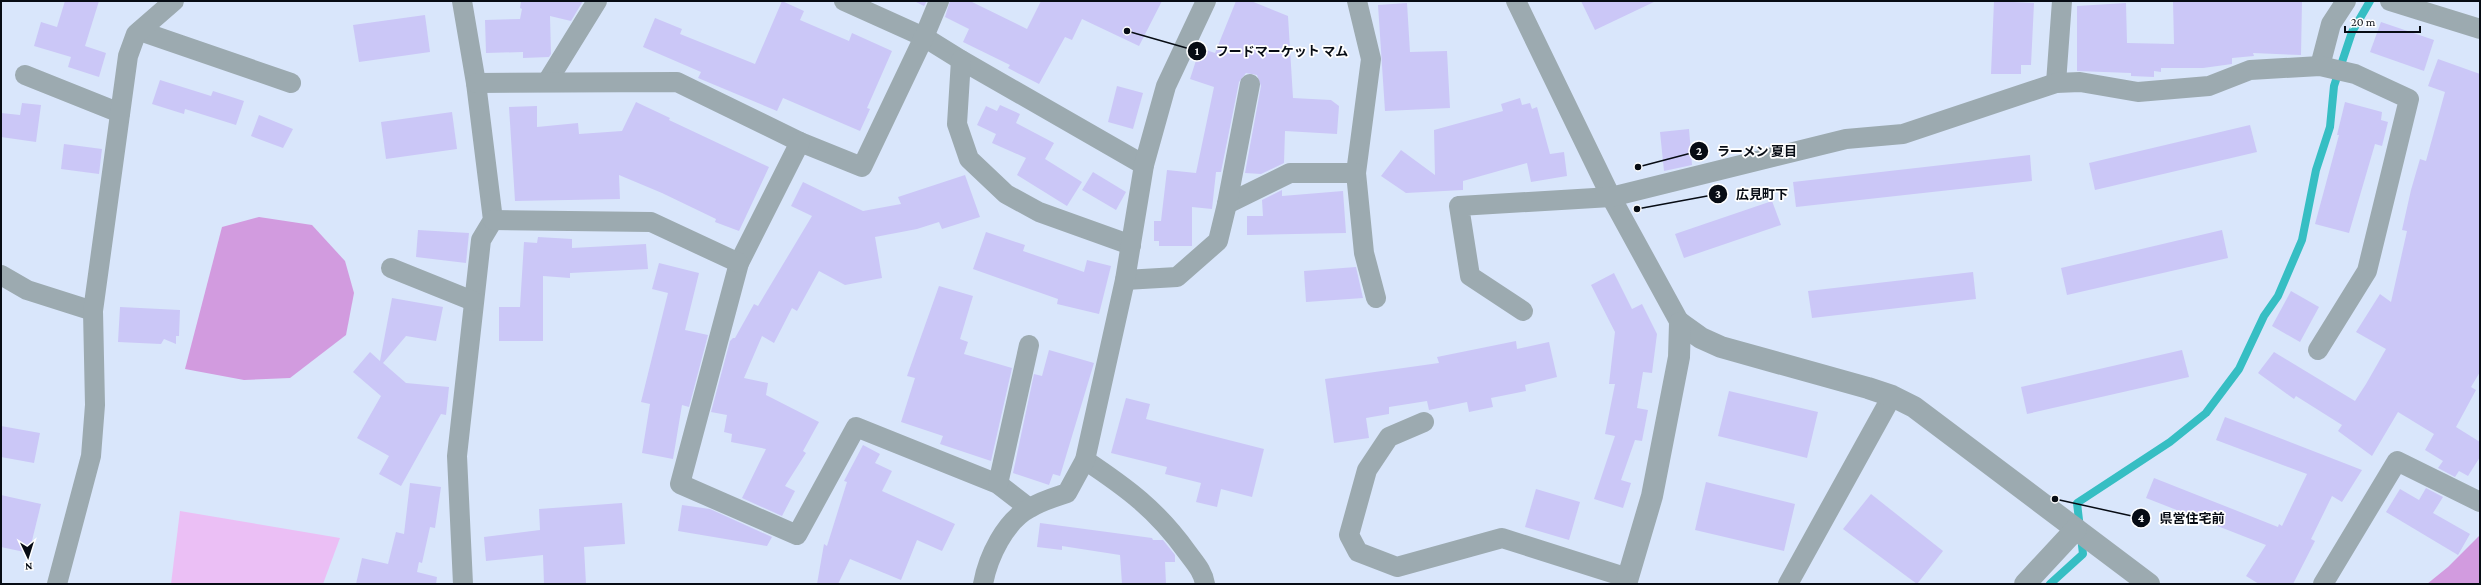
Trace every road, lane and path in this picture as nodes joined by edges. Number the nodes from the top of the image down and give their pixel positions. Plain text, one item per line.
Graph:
1 (174, 1) edge
2 (462, 1) edge
3 (597, 1) edge
4 (844, 1) edge
5 (938, 1) edge
6 (1206, 1) edge
7 (1357, 1) edge
8 (2062, 1) edge
9 (2346, 1) edge
10 (2390, 1) edge
11 (1519, 2) edge
12 (2480, 29) edge
13 (140, 31) junction
14 (924, 37) junction
15 (961, 60) junction
16 (2320, 66) junction
17 (25, 75) dead end
18 (547, 82) junction
19 (476, 83) junction
20 (2056, 83) junction
21 (290, 84) dead end
22 (1250, 84) dead end
23 (120, 113) junction
24 (800, 142) junction
25 (1144, 165) junction
26 (1356, 173) junction
27 (1611, 197) junction
28 (1228, 204) junction
29 (493, 220) junction
30 (1131, 245) junction
31 (739, 263) junction
32 (392, 268) dead end
33 (1, 275) edge
34 (1125, 280) junction
35 (1376, 298) dead end
36 (473, 301) junction
37 (93, 311) junction
38 (1523, 311) dead end
39 (1680, 323) junction
40 (1028, 345) dead end
41 (2318, 350) dead end
42 (1892, 396) junction
43 (1424, 422) dead end
44 (1085, 460) junction
45 (998, 484) junction
46 (2480, 502) edge
47 (1029, 508) junction
48 (2076, 529) junction
49 (1627, 581) edge
50 (57, 584) edge
51 (463, 584) edge
52 (983, 584) edge
53 (1205, 584) edge
54 (1788, 584) edge
55 (2025, 584) edge
56 (2149, 584) edge
57 (2323, 584) edge

1 - 13 street
2 - 19 street
3 - 18 street
4 - 14 street
5 - 14 street
6 - 25 street
7 - 26 street
8 - 20 street
9 - 16 street
10 - 12 street
11 - 27 street
13 - 21 street
13 - 23 street
14 - 15 street
14 - 24 street
15 - 25 street
15 - 30 street
16 - 20 street
16 - 41 street
17 - 23 street
18 - 19 street
18 - 24 street
19 - 29 street
20 - 27 street
22 - 28 street
23 - 37 street
24 - 31 street
25 - 30 street
26 - 28 street
26 - 35 street
27 - 38 street
27 - 39 street
28 - 34 street
29 - 31 street
29 - 36 street
30 - 34 street
31 - 45 street
32 - 36 street
33 - 37 street
34 - 44 street
36 - 51 street
37 - 50 street
39 - 42 street
39 - 49 street
40 - 45 street
42 - 48 street
42 - 54 street
43 - 49 street
44 - 47 street
44 - 53 street
45 - 47 street
46 - 57 street
47 - 52 street
48 - 55 street
48 - 56 street

